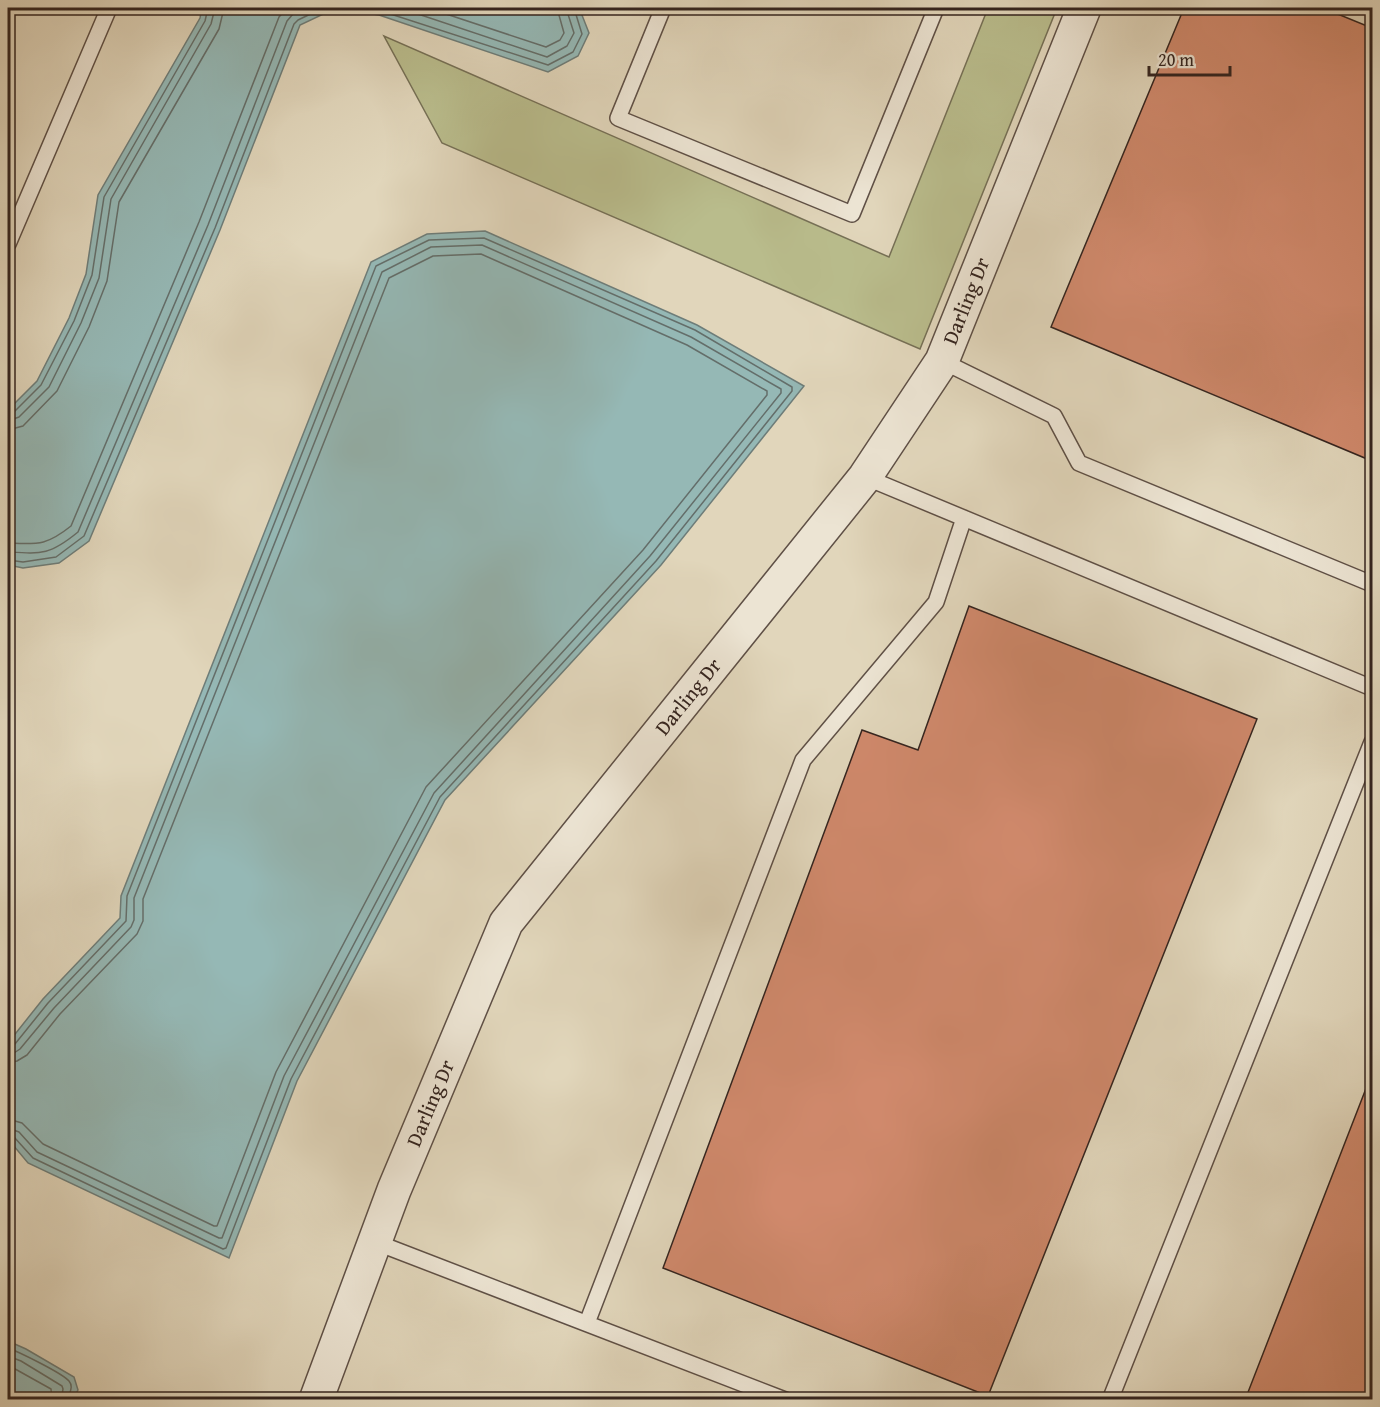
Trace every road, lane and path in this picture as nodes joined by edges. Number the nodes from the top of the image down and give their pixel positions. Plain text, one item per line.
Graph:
1 (109, 8) edge
2 (663, 8) edge
3 (936, 8) edge
4 (1084, 8) edge
5 (8, 244) edge
6 (942, 361) junction
7 (865, 477) junction
8 (964, 518) junction
9 (1372, 584) edge
10 (1372, 688) edge
11 (1372, 742) edge
12 (375, 1242) junction
13 (587, 1323) junction
14 (316, 1400) edge
15 (785, 1400) edge
16 (1110, 1400) edge

1 - 5 lane
2 - 3 lane
4 - 6 street, Darling Dr
6 - 7 street, Darling Dr
6 - 9 lane
7 - 8 lane
7 - 12 street, Darling Dr
8 - 10 lane
8 - 13 lane
11 - 16 lane
12 - 13 lane
12 - 14 street, Darling Dr
13 - 15 lane

